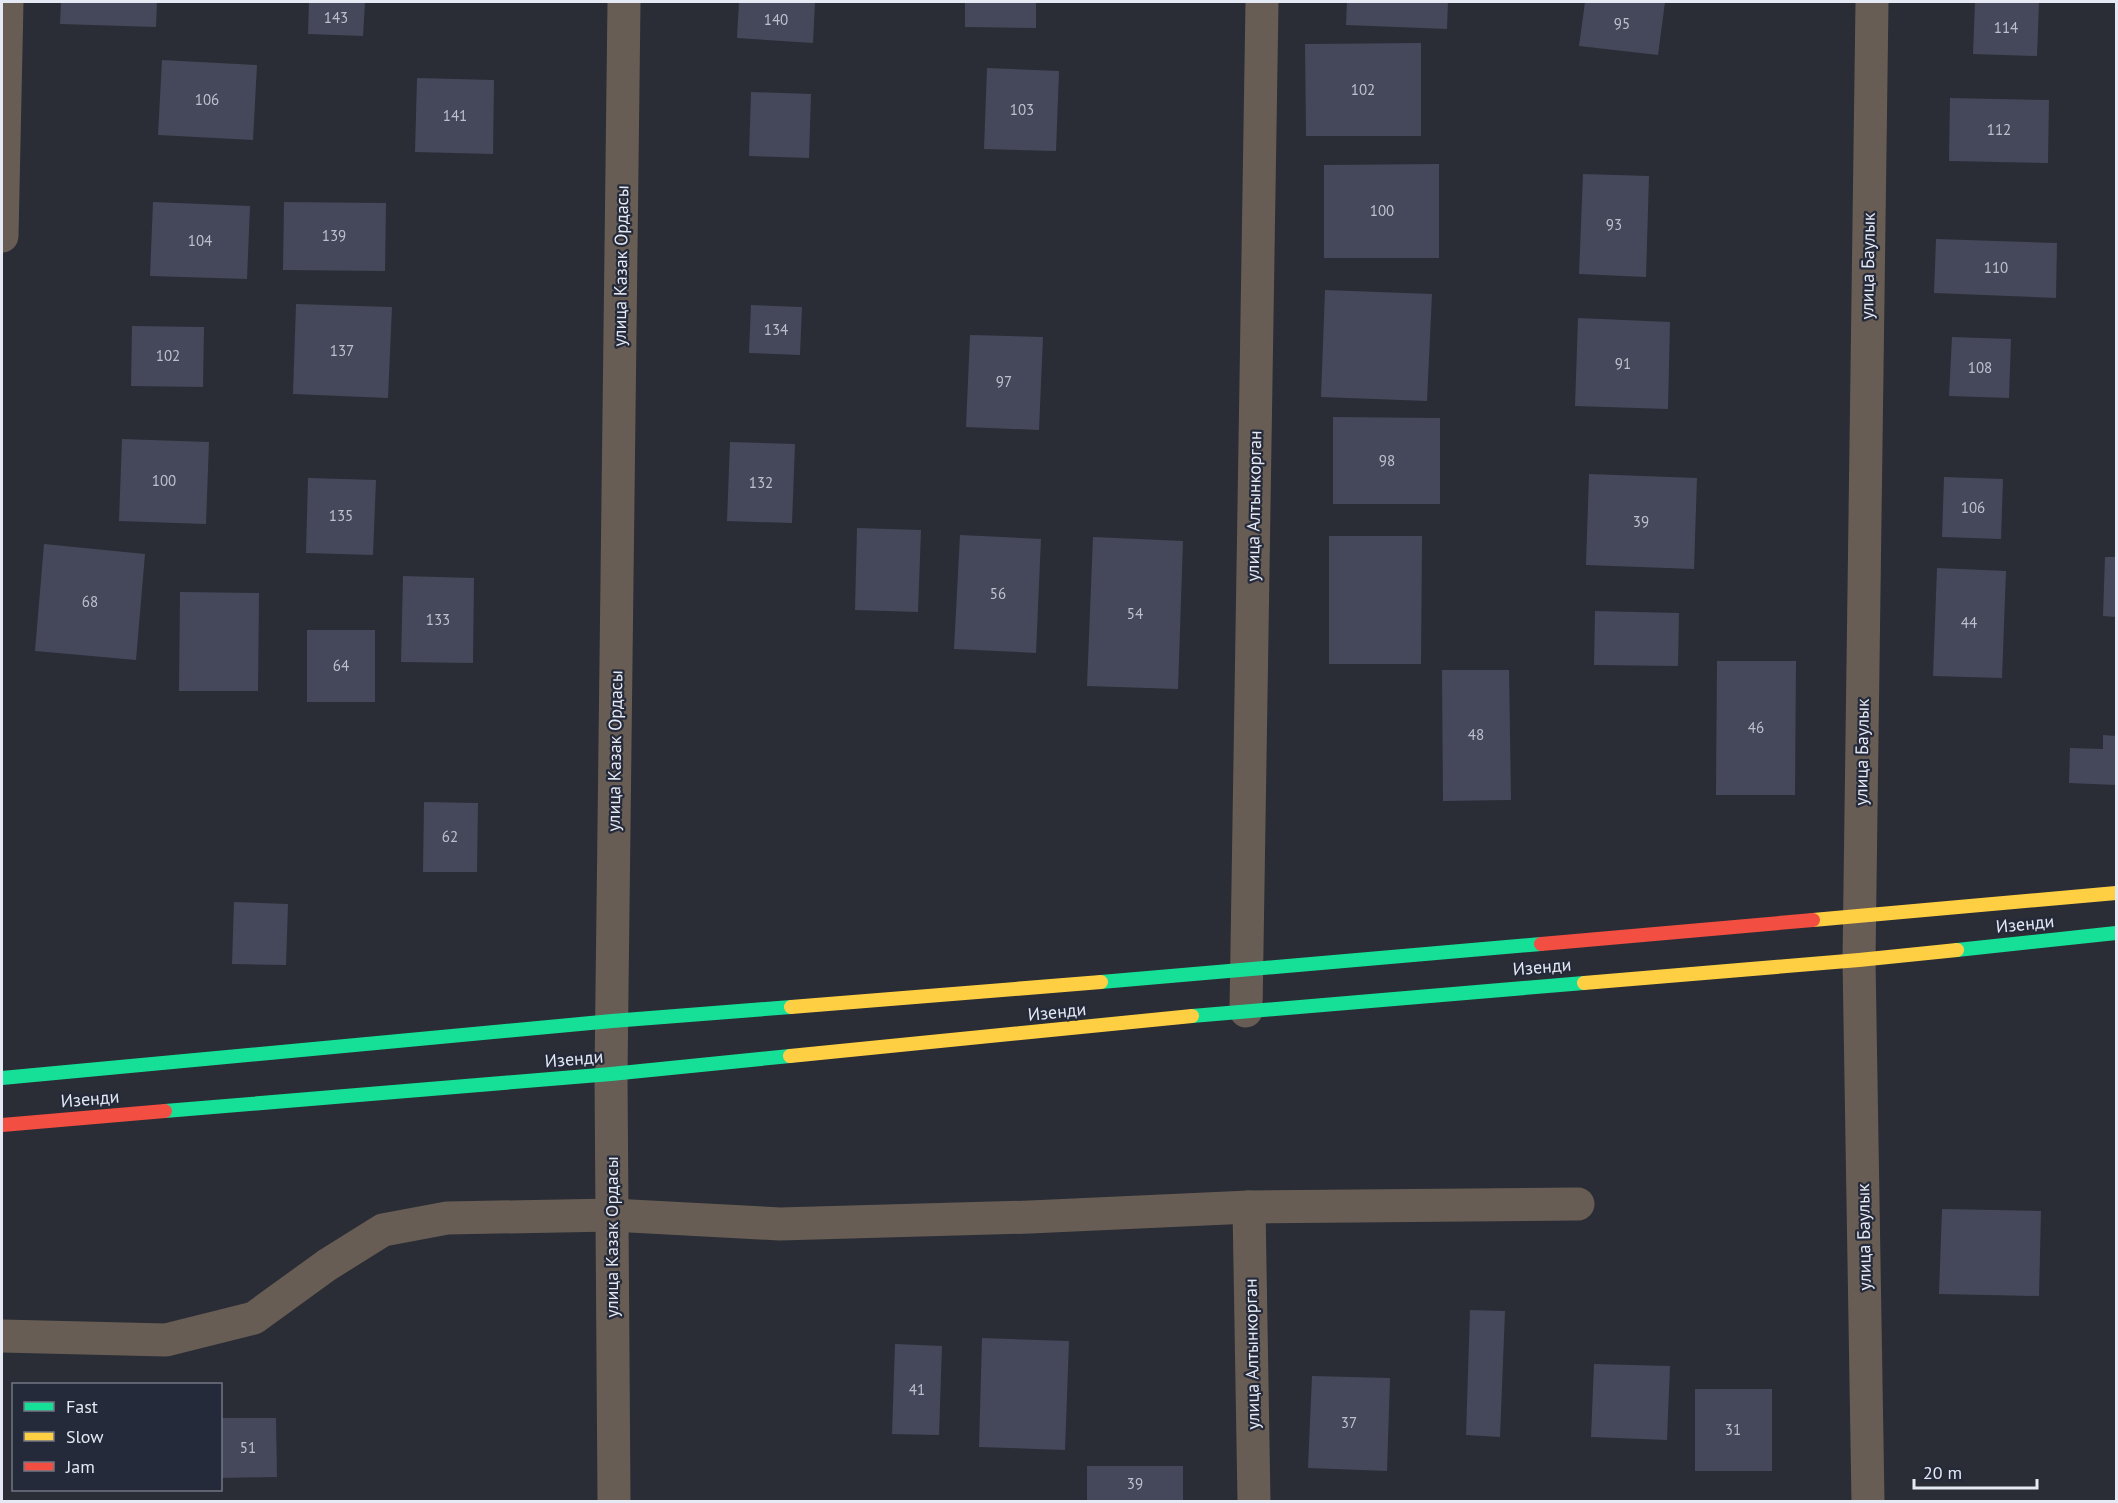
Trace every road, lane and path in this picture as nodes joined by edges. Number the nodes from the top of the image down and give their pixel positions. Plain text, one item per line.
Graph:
1 (7, 2) edge
2 (624, 2) edge
3 (1262, 2) edge
4 (1872, 2) edge
5 (2, 236) edge
6 (2116, 892) edge
7 (1860, 915) junction
8 (2116, 933) edge
9 (1859, 960) junction
10 (1246, 970) junction
11 (1246, 1011) junction
12 (612, 1021) junction
13 (611, 1074) junction
14 (2, 1078) edge
15 (2, 1125) edge
16 (1578, 1204) dead end
17 (1249, 1207) junction
18 (612, 1215) junction
19 (2, 1336) edge
20 (614, 1502) edge
21 (1254, 1502) edge
22 (1868, 1502) edge

1 - 5 street
2 - 12 street, улица Казак Ордасы
3 - 10 street, улица Алтынкорган
4 - 7 street, улица Баулык
6 - 7 street, Изенди
7 - 9 street, улица Баулык
7 - 10 street, Изенди
8 - 9 street, Изенди
9 - 11 street, Изенди
9 - 22 street, улица Баулык
10 - 11 street, улица Алтынкорган
10 - 12 street, Изенди
11 - 13 street, Изенди
12 - 13 street, улица Казак Ордасы
12 - 14 street, Изенди
13 - 15 street, Изенди
13 - 18 street, улица Казак Ордасы
16 - 17 street
17 - 18 street
17 - 21 street, улица Алтынкорган
18 - 19 street
18 - 20 street, улица Казак Ордасы

